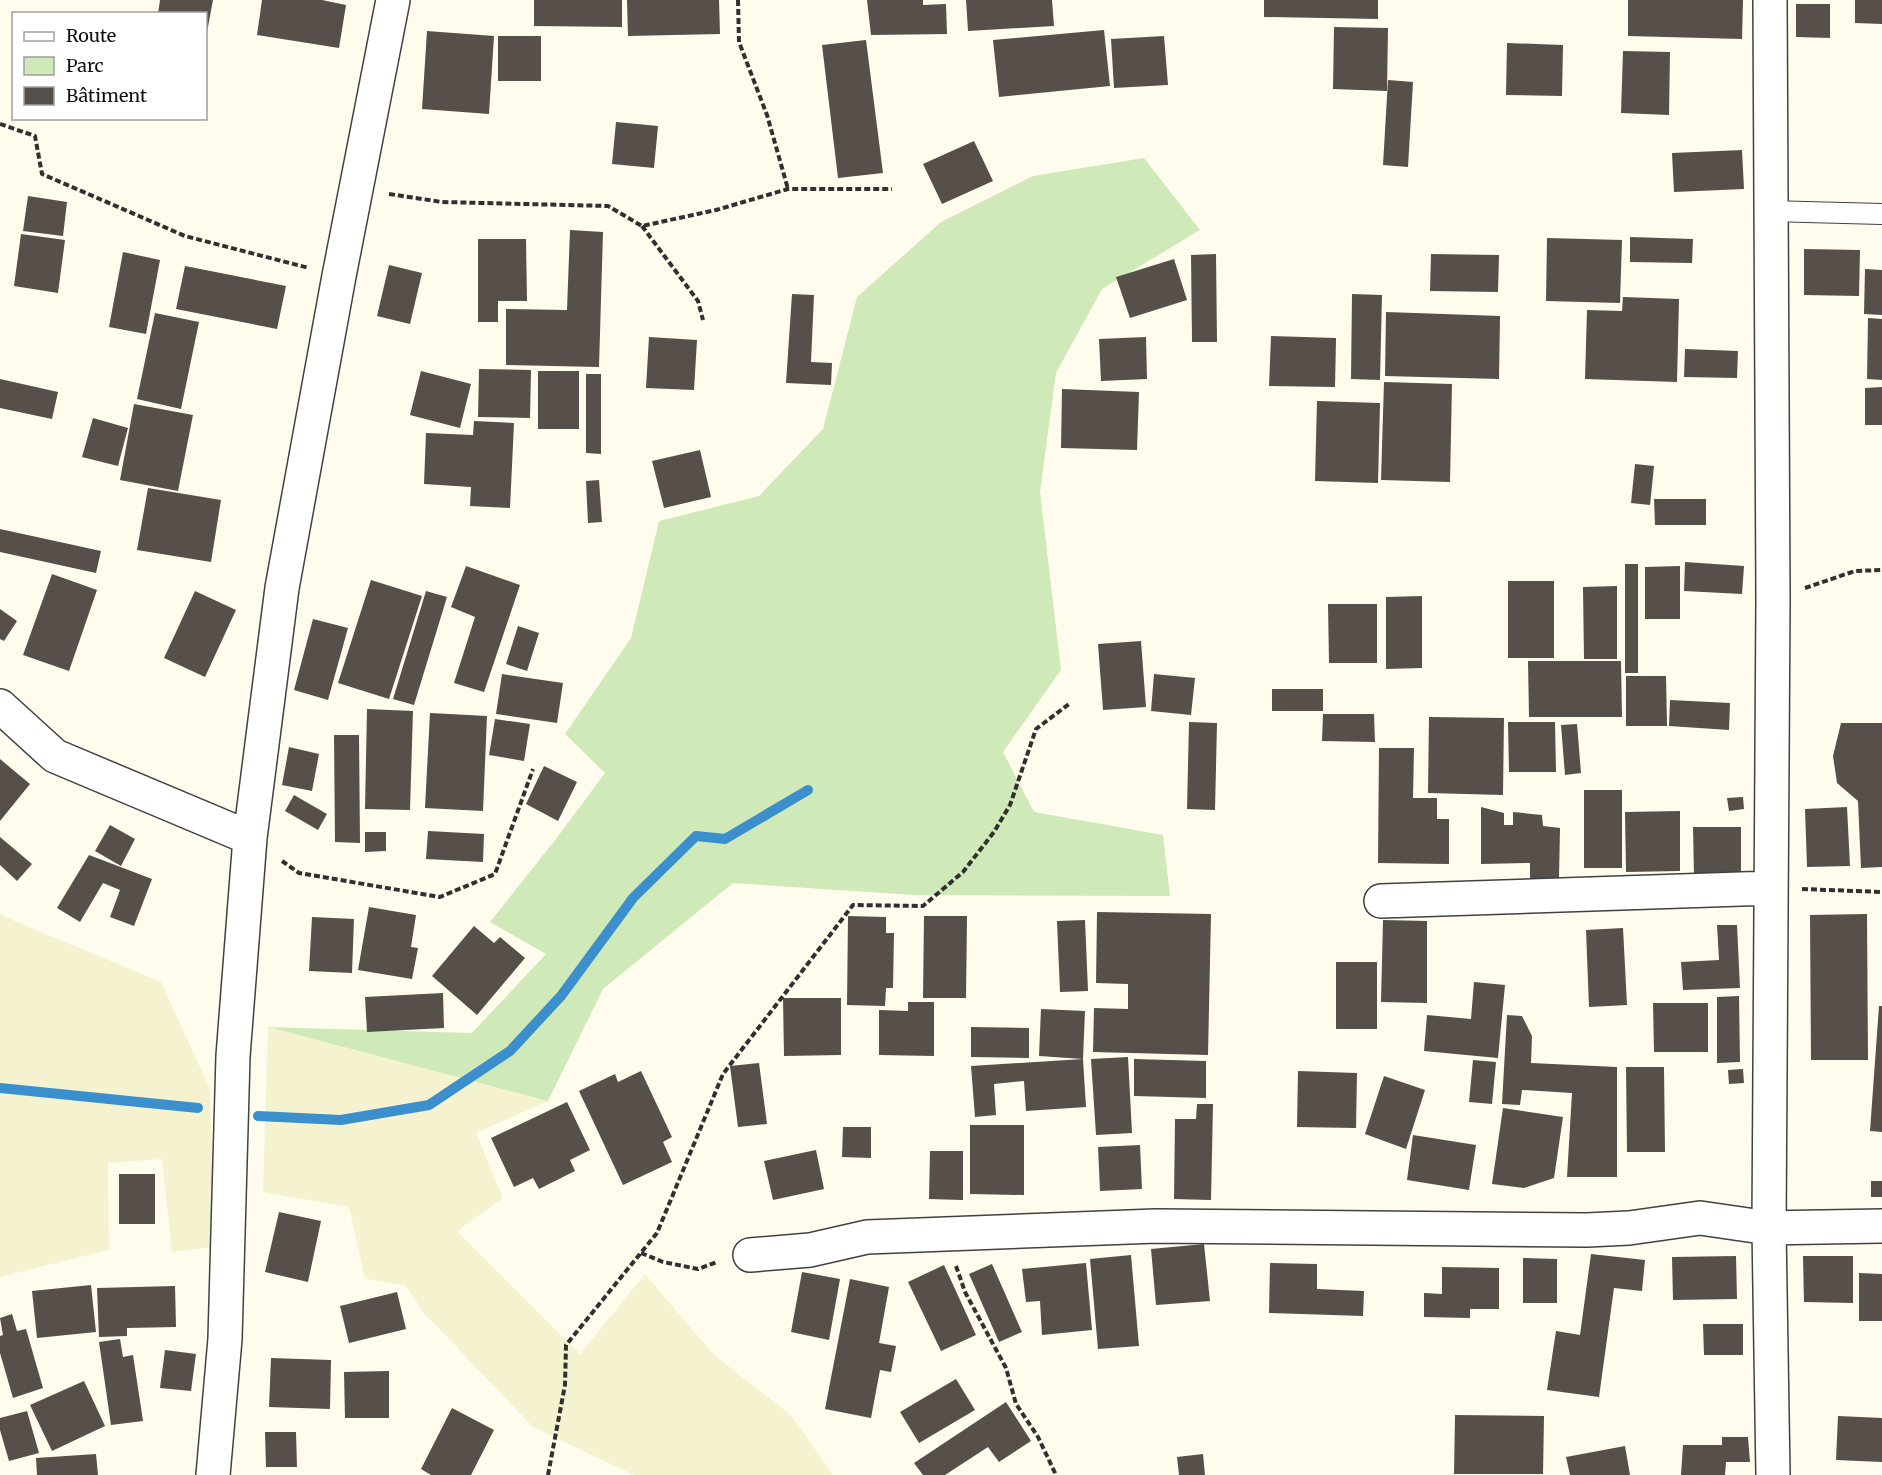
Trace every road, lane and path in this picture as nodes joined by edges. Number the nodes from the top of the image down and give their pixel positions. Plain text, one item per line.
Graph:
1 (393, 0) edge
2 (738, 0) edge
3 (1770, 0) edge
4 (0, 124) edge
5 (356, 189) junction
6 (788, 189) junction
7 (892, 189) dead end
8 (1771, 211) junction
9 (1882, 214) edge
10 (642, 226) junction
11 (339, 276) junction
12 (702, 320) dead end
13 (1882, 570) edge
14 (1773, 599) junction
15 (1069, 704) dead end
16 (0, 706) edge
17 (533, 769) dead end
18 (250, 838) junction
19 (1771, 888) junction
20 (1882, 892) edge
21 (1381, 901) dead end
22 (1882, 1226) edge
23 (1769, 1228) junction
24 (944, 1234) junction
25 (641, 1253) junction
26 (750, 1255) joint
27 (213, 1475) edge
28 (548, 1475) edge
29 (1056, 1475) edge
30 (1773, 1475) edge

1 - 5 street
2 - 6 path
3 - 8 street
4 - 11 path
5 - 10 path
5 - 11 street
6 - 7 path
6 - 10 path
8 - 9 lane
8 - 14 street
10 - 12 path
11 - 18 street
13 - 14 path
14 - 19 street
15 - 25 path
16 - 18 street
17 - 18 path
18 - 27 street
19 - 20 path
19 - 21 street
19 - 23 street
22 - 23 street
23 - 24 street
23 - 30 street
24 - 26 street
24 - 29 path
25 - 26 path
25 - 28 path

